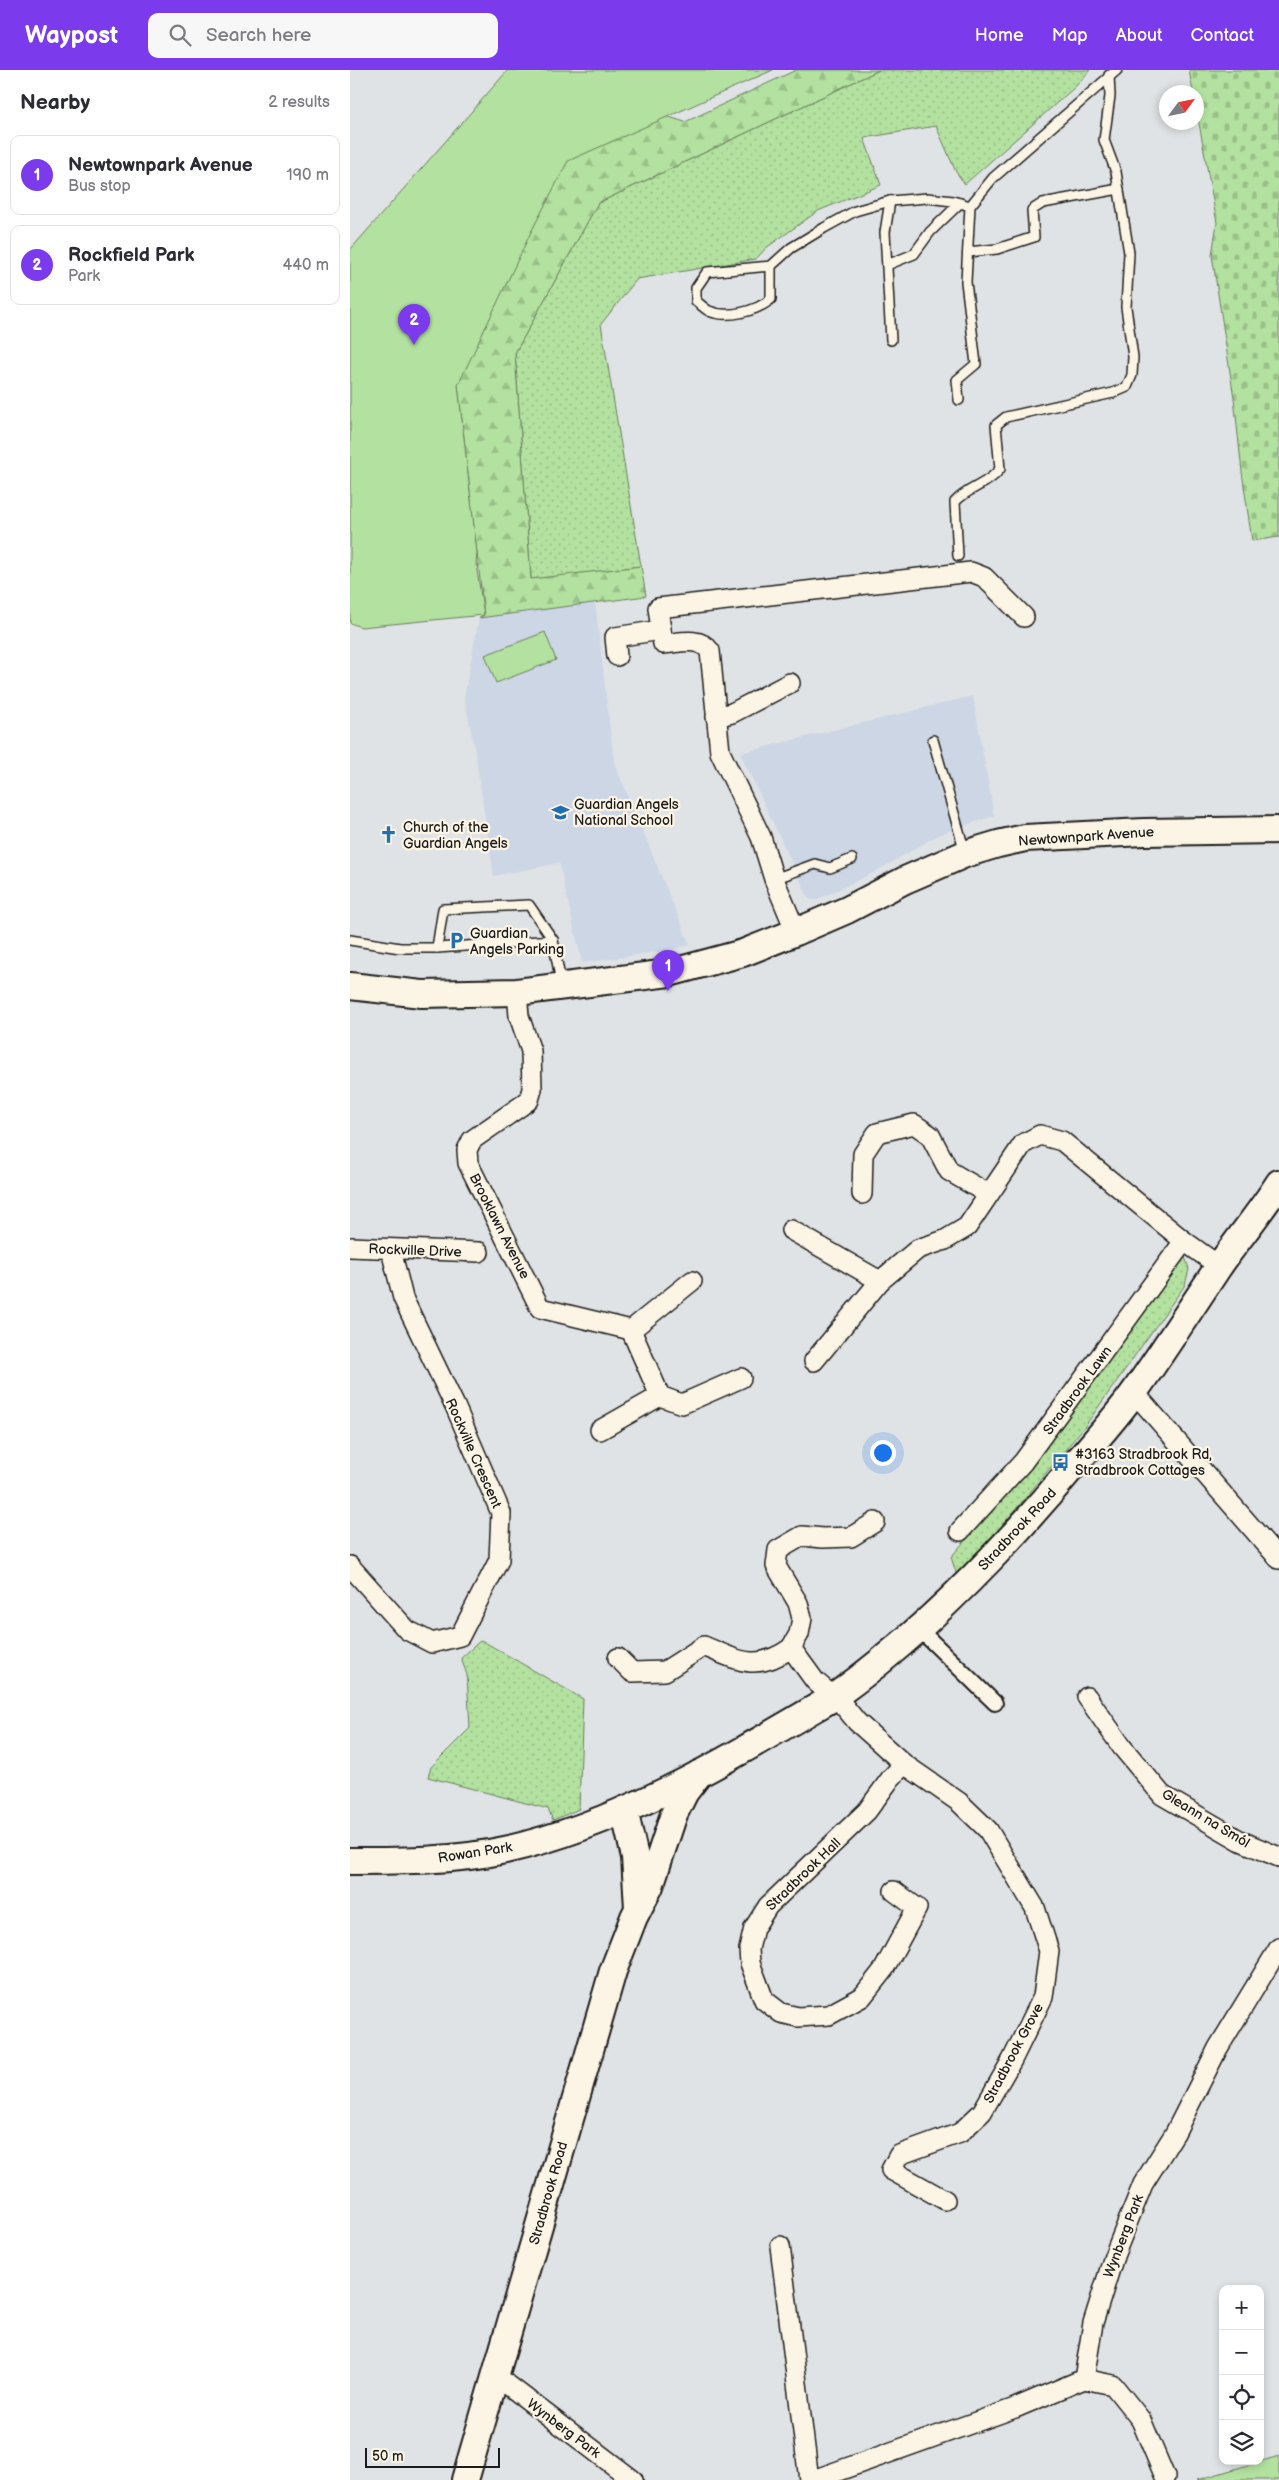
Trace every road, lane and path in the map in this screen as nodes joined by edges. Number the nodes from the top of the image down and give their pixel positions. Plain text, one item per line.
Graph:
1 (1113, 72) edge
2 (1119, 189) junction
3 (890, 201) junction
4 (960, 203) junction
5 (970, 206) junction
6 (968, 252) junction
7 (887, 264) junction
8 (771, 266) junction
9 (891, 340) dead end
10 (960, 400) dead end
11 (958, 556) dead end
12 (1024, 617) dead end
13 (661, 630) junction
14 (617, 656) dead end
15 (790, 682) dead end
16 (716, 717) junction
17 (933, 740) dead end
18 (1279, 830) edge
19 (966, 854) junction
20 (852, 859) dead end
21 (774, 879) junction
22 (796, 932) junction
23 (350, 940) edge
24 (554, 940) junction
25 (437, 948) junction
26 (350, 986) edge
27 (562, 988) junction
28 (517, 992) junction
29 (1277, 1190) edge
30 (862, 1194) dead end
31 (988, 1194) junction
32 (792, 1230) dead end
33 (1184, 1241) junction
34 (350, 1247) edge
35 (391, 1250) junction
36 (480, 1252) dead end
37 (1219, 1266) junction
38 (692, 1281) dead end
39 (880, 1281) junction
40 (631, 1330) junction
41 (814, 1361) dead end
42 (741, 1378) dead end
43 (1134, 1392) junction
44 (660, 1396) junction
45 (600, 1430) dead end
46 (874, 1522) dead end
47 (960, 1530) dead end
48 (1279, 1559) edge
49 (350, 1566) edge
50 (920, 1630) junction
51 (791, 1648) junction
52 (618, 1658) dead end
53 (834, 1697) junction
54 (1087, 1697) dead end
55 (995, 1703) dead end
56 (904, 1764) junction
57 (700, 1774) junction
58 (624, 1810) junction
59 (1279, 1857) edge
60 (350, 1861) edge
61 (894, 1890) dead end
62 (638, 1909) junction
63 (1279, 1948) edge
64 (945, 2200) dead end
65 (780, 2246) dead end
66 (495, 2375) junction
67 (1084, 2379) junction
68 (1165, 2477) dead end
69 (465, 2480) edge
70 (633, 2480) edge
71 (809, 2480) edge
72 (814, 2480) edge

1 - 2 lane
1 - 5 lane
2 - 6 lane
2 - 11 lane
3 - 4 lane
3 - 7 lane
3 - 8 lane
4 - 5 lane
4 - 7 lane
5 - 6 lane
6 - 10 lane
7 - 9 lane
8 - 8 lane
12 - 13 street
13 - 14 street
13 - 16 street
15 - 16 street
16 - 21 street
17 - 19 lane
18 - 19 main road, Newtownpark Avenue
19 - 22 main road, Newtownpark Avenue
20 - 21 lane
21 - 22 street
22 - 27 main road, Newtownpark Avenue
23 - 25 lane
24 - 25 lane
24 - 25 lane
24 - 27 lane
26 - 28 main road, Newtownpark Avenue
27 - 28 main road, Newtownpark Avenue
28 - 40 street, Brooklawn Avenue
29 - 37 main road, Stradbrook Road
30 - 31 street
31 - 33 street
31 - 39 street
32 - 39 street
33 - 37 street
33 - 47 street, Stradbrook Lawn
34 - 35 street, Rockville Drive
35 - 36 street, Rockville Drive
35 - 49 street, Rockville Crescent
37 - 43 main road, Stradbrook Road
38 - 40 street
39 - 41 street
40 - 44 street
42 - 44 street
43 - 48 street
43 - 50 main road, Stradbrook Road
44 - 45 street
46 - 51 street
50 - 53 main road, Stradbrook Road
50 - 55 street
51 - 52 street
51 - 53 street, Stradbrook Grove
53 - 56 street, Stradbrook Grove
53 - 57 main road, Stradbrook Road
54 - 59 street, Gleann na Smól
56 - 61 street, Stradbrook Hall
56 - 64 street, Stradbrook Grove
57 - 58 main road, Stradbrook Road
57 - 62 main road, Stradbrook Road
58 - 60 main road, Rowan Park
58 - 62 main road, Stradbrook Road
62 - 66 main road, Stradbrook Road
63 - 67 street, Wynberg Park
65 - 71 street
66 - 69 main road, Stradbrook Road
66 - 70 street, Wynberg Park
67 - 68 street
67 - 72 street

